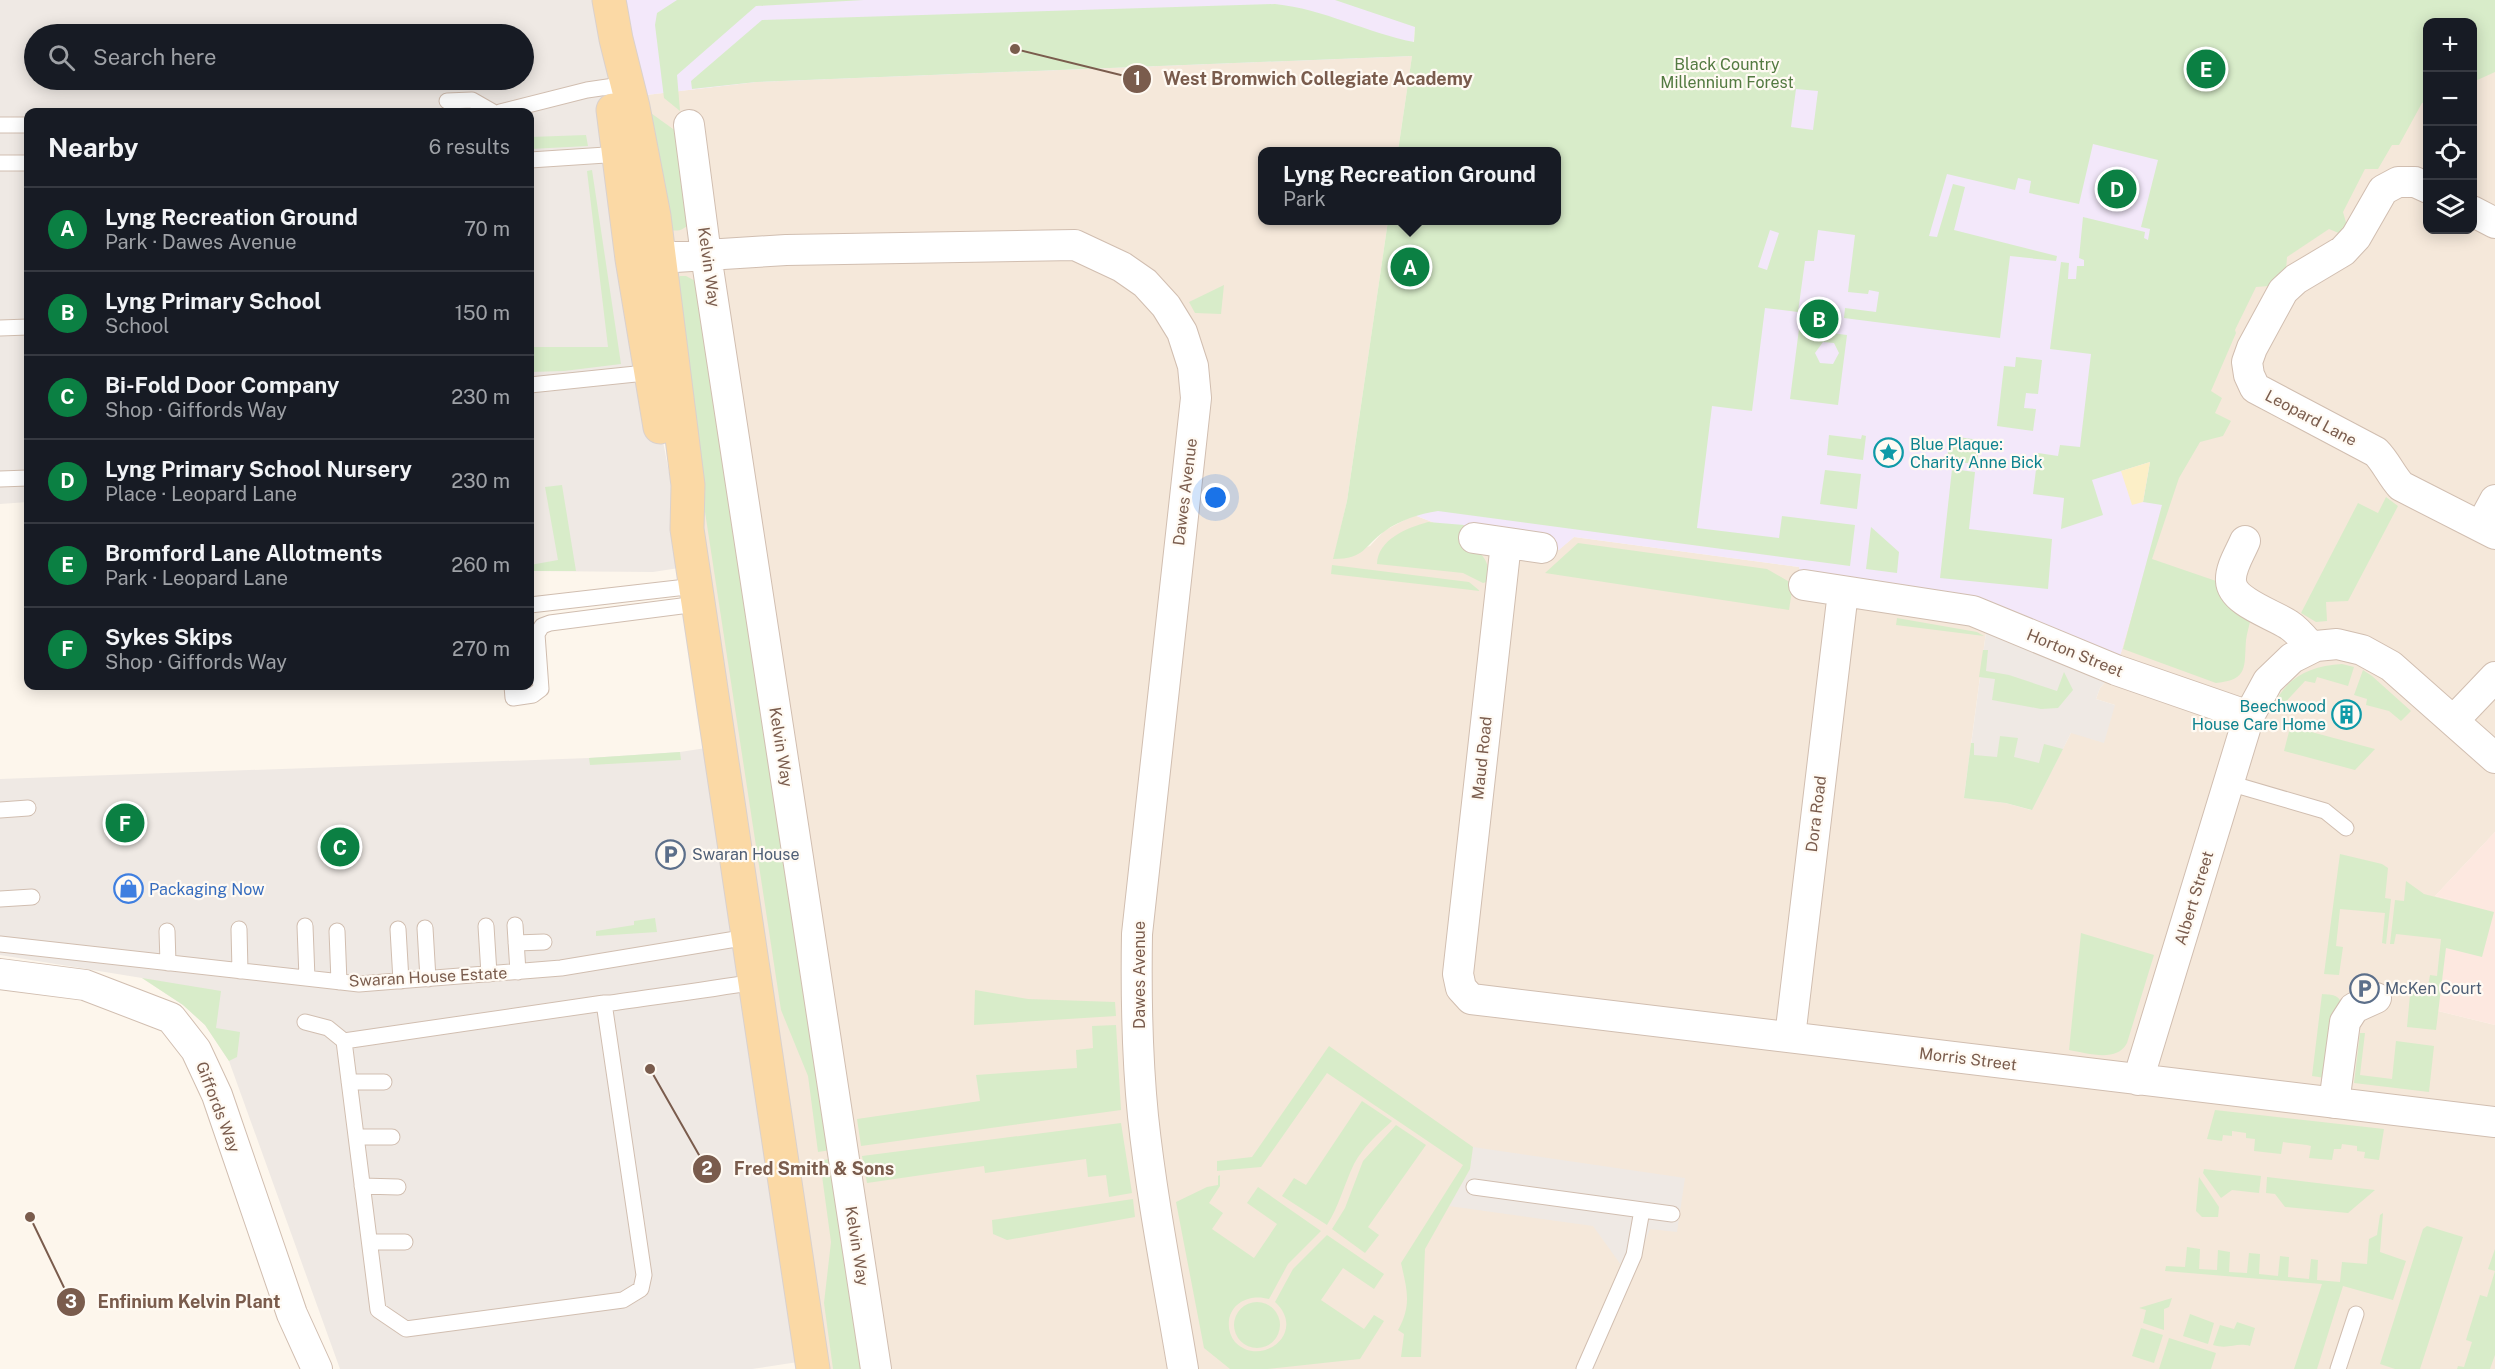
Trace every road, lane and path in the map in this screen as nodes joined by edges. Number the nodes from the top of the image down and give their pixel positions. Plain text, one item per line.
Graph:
1 (609, 0) edge
2 (620, 85) junction
3 (447, 101) dead end
4 (487, 108) edge
5 (516, 108) edge
6 (0, 125) edge
7 (24, 125) edge
8 (689, 125) dead end
9 (630, 153) junction
10 (534, 160) edge
11 (0, 163) edge
12 (24, 163) edge
13 (2423, 186) edge
14 (2477, 214) edge
15 (2495, 223) edge
16 (706, 255) junction
17 (659, 258) junction
18 (24, 327) edge
19 (0, 328) edge
20 (662, 371) junction
21 (534, 385) edge
22 (24, 478) edge
23 (0, 479) edge
24 (2495, 500) edge
25 (687, 529) junction
26 (2488, 530) edge
27 (1474, 538) dead end
28 (2245, 541) dead end
29 (1506, 543) junction
30 (1542, 548) dead end
31 (1804, 585) dead end
32 (1843, 592) junction
33 (696, 595) junction
34 (534, 606) edge
35 (2312, 648) junction
36 (2495, 676) edge
37 (512, 692) edge
38 (2249, 716) junction
39 (2454, 720) junction
40 (2495, 758) edge
41 (2229, 783) junction
42 (28, 808) dead end
43 (0, 810) edge
44 (2346, 828) dead end
45 (32, 897) dead end
46 (0, 899) edge
47 (515, 925) dead end
48 (305, 926) dead end
49 (486, 926) dead end
50 (425, 928) dead end
51 (239, 929) dead end
52 (398, 929) dead end
53 (167, 931) dead end
54 (337, 932) dead end
55 (748, 937) junction
56 (544, 942) dead end
57 (516, 943) junction
58 (0, 944) edge
59 (168, 963) junction
60 (240, 971) junction
61 (518, 972) junction
62 (0, 974) edge
63 (489, 974) junction
64 (1458, 974) joint
65 (307, 978) junction
66 (428, 979) junction
67 (401, 981) junction
68 (339, 982) junction
69 (754, 982) junction
70 (2376, 998) dead end
71 (604, 1004) junction
72 (305, 1022) dead end
73 (1790, 1037) junction
74 (344, 1041) junction
75 (2138, 1080) junction
76 (384, 1082) dead end
77 (349, 1083) junction
78 (2334, 1103) junction
79 (2495, 1122) edge
80 (356, 1137) junction
81 (392, 1137) dead end
82 (362, 1186) junction
83 (398, 1187) dead end
84 (1474, 1187) dead end
85 (1642, 1210) junction
86 (1672, 1214) dead end
87 (370, 1242) junction
88 (405, 1242) dead end
89 (2356, 1314) dead end
90 (317, 1369) edge
91 (813, 1369) edge
92 (876, 1369) edge
93 (1183, 1369) edge
94 (1584, 1369) edge
95 (2338, 1369) edge

1 - 2 main road
2 - 5 lane
2 - 9 main road
3 - 4 lane
6 - 7 lane
8 - 16 street, Kelvin Way
9 - 10 lane
9 - 17 main road
9 - 20 main road
11 - 12 lane
13 - 26 street, Leopard Lane
14 - 15 street
16 - 17 street, Dawes Avenue
16 - 92 street, Kelvin Way
16 - 93 street, Dawes Avenue
17 - 20 main road
18 - 19 lane
20 - 21 lane
20 - 25 main road
20 - 25 main road
22 - 23 lane
24 - 26 street
25 - 33 main road
27 - 29 street
28 - 35 street
29 - 30 street
29 - 64 street, Maud Road
31 - 32 street, Horton Street
32 - 38 street, Horton Street
32 - 73 street, Dora Road
33 - 34 lane
33 - 37 lane
33 - 55 main road
35 - 38 street
35 - 39 street
36 - 39 street
38 - 41 street, Albert Street
39 - 40 street
41 - 44 lane
41 - 75 street, Albert Street
42 - 43 lane
45 - 46 lane
47 - 57 lane
48 - 65 lane
49 - 63 lane
50 - 66 lane
51 - 60 lane
52 - 67 lane
53 - 59 lane
54 - 68 lane
55 - 61 lane, Swaran House Estate
55 - 69 main road
56 - 57 lane
57 - 61 lane
58 - 59 lane, Swaran House Estate
59 - 60 lane, Swaran House Estate
60 - 65 lane, Swaran House Estate
61 - 63 lane, Swaran House Estate
62 - 90 street, Giffords Way
63 - 66 lane, Swaran House Estate
64 - 73 street, Morris Street
65 - 68 lane, Swaran House Estate
66 - 67 lane, Swaran House Estate
67 - 68 lane, Swaran House Estate
69 - 71 lane
69 - 91 main road
70 - 78 street
71 - 74 lane
71 - 87 lane
72 - 74 lane
73 - 75 street, Morris Street
74 - 77 lane
75 - 78 street, Morris Street
76 - 77 lane
77 - 80 lane
78 - 79 street, Morris Street
80 - 81 lane
80 - 82 lane
82 - 83 lane
82 - 87 lane
84 - 85 lane
85 - 86 lane
85 - 94 lane
87 - 88 lane
89 - 95 lane

